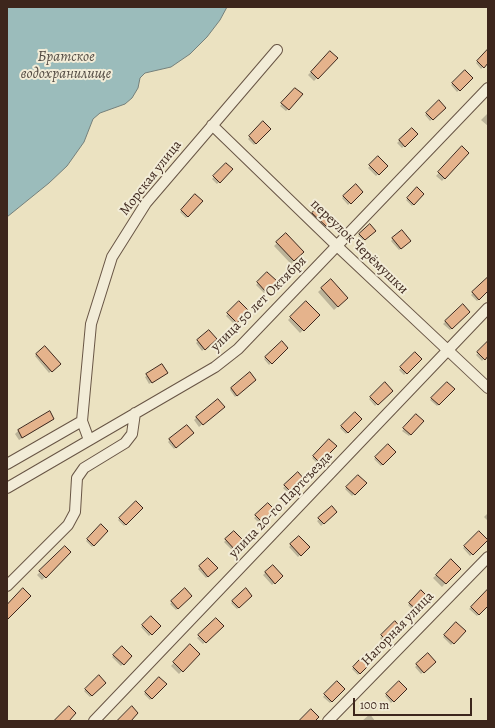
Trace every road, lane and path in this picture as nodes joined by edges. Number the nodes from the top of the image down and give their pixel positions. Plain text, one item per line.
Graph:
1 (277, 50) dead end
2 (488, 88) edge
3 (212, 125) junction
4 (337, 246) junction
5 (488, 308) edge
6 (447, 350) junction
7 (488, 388) edge
8 (135, 414) junction
9 (82, 421) junction
10 (89, 440) junction
11 (7, 464) edge
12 (7, 488) edge
13 (488, 557) edge
14 (7, 586) edge
15 (94, 721) edge
16 (328, 721) edge

1 - 3 street, Морская улица
2 - 4 street, улица 50 лет Октября
3 - 4 street, переулок Черёмушки
3 - 9 street, Морская улица
4 - 6 street, переулок Черёмушки
4 - 8 street, улица 50 лет Октября
5 - 6 street, улица 20-го Партсъезда
6 - 7 street, переулок Черёмушки
6 - 15 street, улица 20-го Партсъезда
8 - 10 street, улица 50 лет Октября
8 - 14 street
9 - 10 street, Морская улица
9 - 11 street
10 - 12 street, улица 50 лет Октября
13 - 16 street, Нагорная улица

